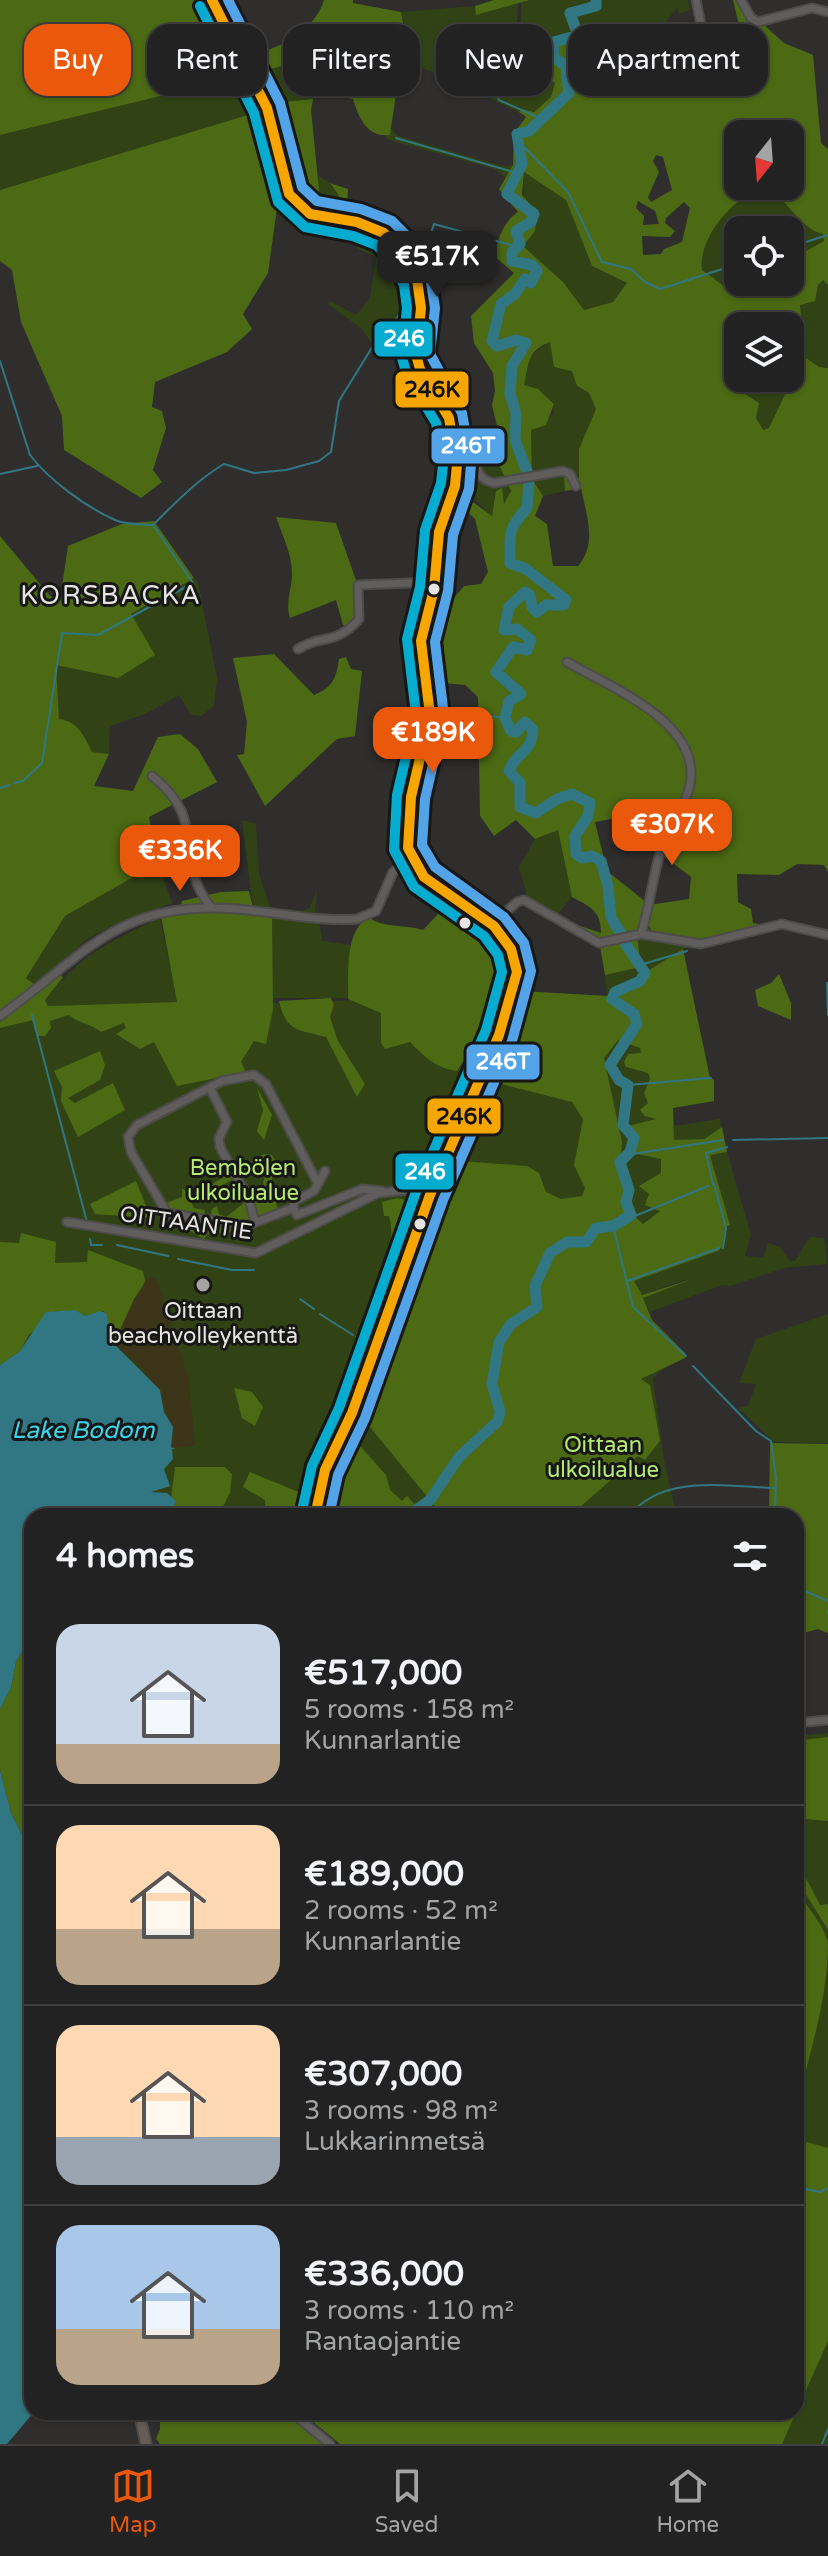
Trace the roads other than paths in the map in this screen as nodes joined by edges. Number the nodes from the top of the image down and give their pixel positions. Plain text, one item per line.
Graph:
1 (212, 0) edge
2 (696, 0) edge
3 (741, 0) edge
4 (828, 12) edge
5 (701, 24) edge
6 (455, 436) junction
7 (576, 486) dead end
8 (435, 582) junction
9 (298, 649) dead end
10 (567, 662) dead end
11 (152, 776) dead end
12 (411, 858) junction
13 (211, 907) junction
14 (492, 925) junction
15 (641, 934) junction
16 (828, 935) edge
17 (0, 1016) edge
18 (210, 1088) junction
19 (325, 1171) dead end
20 (317, 1182) junction
21 (384, 1191) junction
22 (430, 1195) junction
23 (293, 1208) junction
24 (67, 1222) dead end
25 (255, 1223) junction
26 (316, 1508) edge
27 (828, 1720) edge
28 (804, 1722) edge
29 (141, 2420) edge
30 (301, 2420) edge
31 (146, 2444) edge
32 (330, 2444) edge

1 - 6 main road
2 - 5 street
3 - 4 street
6 - 7 street
6 - 8 main road
8 - 9 street
8 - 12 main road
10 - 15 street
11 - 13 street
12 - 13 street
12 - 14 main road
13 - 17 street
14 - 15 street
14 - 22 main road
15 - 16 street
18 - 20 street
18 - 25 street
18 - 25 street
19 - 20 street
20 - 23 street
21 - 22 street
21 - 23 street
21 - 24 street, OITTAANTIE
22 - 26 main road
23 - 25 street
27 - 28 street
29 - 31 main road
30 - 32 street

